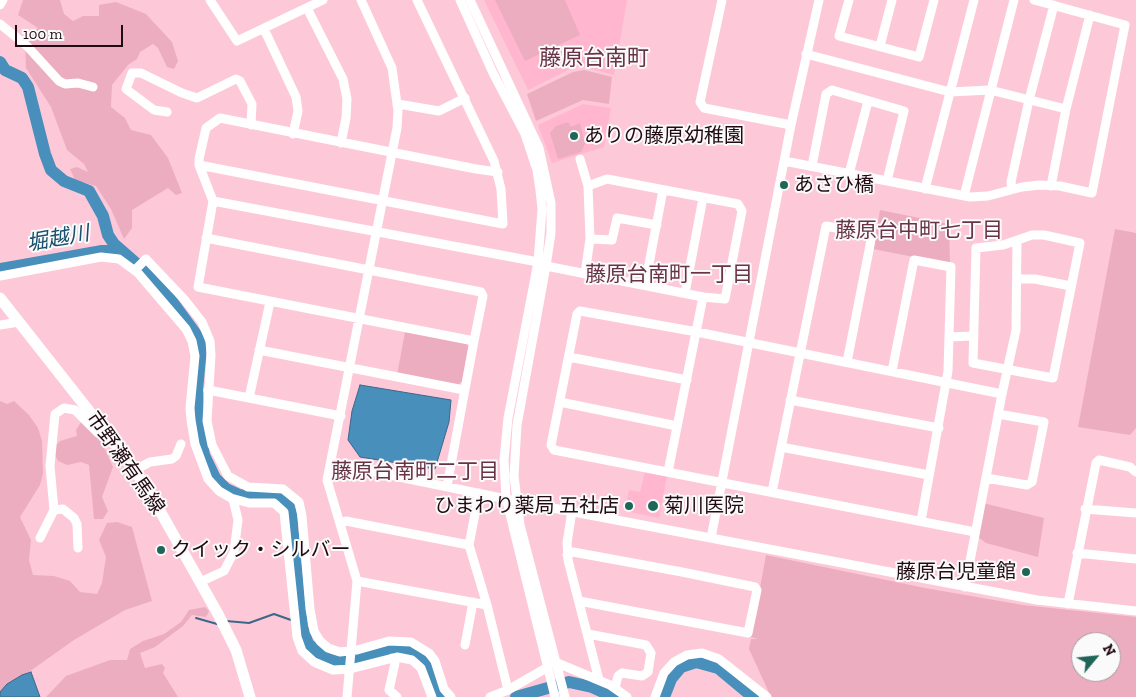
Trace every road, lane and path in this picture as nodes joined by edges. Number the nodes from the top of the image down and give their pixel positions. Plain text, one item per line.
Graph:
1 (3, 0) edge
2 (323, 0) edge
3 (361, 0) edge
4 (417, 0) edge
5 (460, 0) edge
6 (470, 0) edge
7 (722, 0) edge
8 (820, 0) edge
9 (849, 0) edge
10 (892, 0) edge
11 (934, 0) edge
12 (974, 0) edge
13 (1014, 0) edge
14 (1034, 0) edge
15 (214, 1) edge
16 (0, 5) edge
17 (1054, 5) junction
18 (307, 8) junction
19 (1090, 15) junction
20 (0, 24) edge
21 (264, 29) junction
22 (880, 46) junction
23 (806, 54) junction
24 (93, 87) dead end
25 (990, 90) junction
26 (950, 92) junction
27 (465, 98) junction
28 (1029, 100) junction
29 (868, 101) junction
30 (398, 104) junction
31 (1066, 109) junction
32 (167, 112) dead end
33 (251, 125) junction
34 (791, 125) junction
35 (293, 134) junction
36 (341, 143) junction
37 (391, 153) junction
38 (580, 159) dead end
39 (784, 161) junction
40 (199, 165) junction
41 (812, 166) junction
42 (498, 172) junction
43 (849, 174) junction
44 (887, 181) junction
45 (588, 186) junction
46 (1051, 186) junction
47 (924, 188) junction
48 (1012, 189) junction
49 (663, 190) junction
50 (964, 196) junction
51 (703, 198) junction
52 (213, 201) junction
53 (382, 201) junction
54 (657, 225) junction
55 (375, 232) junction
56 (206, 238) junction
57 (590, 239) junction
58 (1017, 242) junction
59 (542, 264) junction
60 (136, 270) junction
61 (368, 270) junction
62 (586, 274) junction
63 (0, 276) edge
64 (1017, 279) junction
65 (644, 285) junction
66 (1071, 286) junction
67 (685, 293) junction
68 (704, 297) junction
69 (0, 298) edge
70 (270, 302) junction
71 (359, 319) junction
72 (19, 322) junction
73 (0, 325) edge
74 (697, 332) junction
75 (974, 336) junction
76 (949, 337) junction
77 (474, 341) junction
78 (749, 343) junction
79 (259, 350) junction
80 (800, 354) junction
81 (569, 357) junction
82 (847, 362) junction
83 (350, 368) junction
84 (1008, 369) junction
85 (892, 371) junction
86 (687, 380) junction
87 (946, 383) junction
88 (208, 390) junction
89 (464, 390) junction
90 (1002, 394) junction
91 (248, 398) junction
92 (790, 400) junction
93 (560, 402) junction
94 (998, 414) junction
95 (341, 416) junction
96 (677, 426) junction
97 (939, 428) junction
98 (105, 431) junction
99 (209, 439) junction
100 (196, 443) junction
101 (181, 444) dead end
102 (781, 446) junction
103 (331, 462) junction
104 (135, 470) junction
105 (668, 472) junction
106 (1136, 472) edge
107 (930, 475) junction
108 (986, 478) junction
109 (722, 482) junction
110 (447, 486) junction
111 (772, 492) junction
112 (478, 493) junction
113 (506, 498) junction
114 (233, 499) junction
115 (516, 501) junction
116 (1085, 509) junction
117 (54, 510) junction
118 (572, 511) junction
119 (1136, 513) edge
120 (921, 521) junction
121 (340, 524) junction
122 (975, 532) junction
123 (40, 538) dead end
124 (711, 538) junction
125 (469, 545) junction
126 (78, 548) dead end
127 (1077, 553) junction
128 (567, 555) junction
129 (1136, 559) edge
130 (357, 580) junction
131 (200, 582) junction
132 (965, 587) junction
133 (579, 601) junction
134 (473, 602) junction
135 (1068, 604) junction
136 (487, 605) junction
137 (1136, 611) edge
138 (588, 634) junction
139 (465, 645) dead end
140 (350, 653) junction
141 (392, 658) junction
142 (552, 664) junction
143 (350, 667) junction
144 (599, 680) junction
145 (615, 688) junction
146 (508, 690) junction
147 (559, 694) edge
148 (761, 695) edge
149 (250, 697) edge
150 (347, 697) edge
151 (397, 697) edge
152 (432, 697) edge
153 (451, 697) edge
154 (490, 697) edge
155 (627, 697) edge
156 (656, 697) edge

1 - 16 street
2 - 18 street
3 - 30 street
4 - 27 street
5 - 59 street
6 - 59 street
7 - 34 street
8 - 23 street
9 - 22 street
10 - 22 street
11 - 22 street
12 - 26 street
13 - 25 street
14 - 17 street
15 - 21 street
17 - 19 street
17 - 28 street
18 - 21 street
18 - 36 street
19 - 31 street
19 - 46 street
20 - 24 street
21 - 35 street
23 - 26 street
23 - 34 street
25 - 26 street
25 - 28 street
25 - 50 street
26 - 47 street
27 - 30 street
27 - 42 street
28 - 31 street
28 - 48 street
29 - 41 street
29 - 43 street
29 - 44 street
30 - 37 street
31 - 46 street
32 - 33 street
33 - 35 street
33 - 40 street
34 - 39 street
35 - 36 street
36 - 37 street
37 - 42 street
37 - 53 street
38 - 45 street
39 - 41 street
39 - 78 street
40 - 52 street
40 - 53 street
41 - 43 street
42 - 53 street
43 - 44 street
44 - 47 street
45 - 49 street
45 - 57 street
46 - 48 street
47 - 50 street
48 - 50 street
49 - 51 street
49 - 54 street
51 - 67 street
51 - 68 street
52 - 55 street
52 - 56 street
53 - 55 street
54 - 57 street
54 - 65 street
55 - 59 street
55 - 61 street
56 - 61 street
56 - 70 street
57 - 62 street
58 - 64 street
58 - 66 street
58 - 75 street
59 - 62 street
59 - 113 street
59 - 115 street
60 - 63 street
60 - 88 street
60 - 100 street
61 - 71 street
61 - 77 street
62 - 65 street
64 - 66 street
64 - 84 street
65 - 67 street
66 - 84 street
67 - 68 street
68 - 74 street
69 - 72 main road, 市野瀬有馬線
70 - 71 street
70 - 79 street
71 - 77 street
71 - 83 street
72 - 73 street
72 - 98 main road, 市野瀬有馬線
74 - 78 street
74 - 81 street
74 - 86 street
75 - 76 street
75 - 84 street
76 - 85 street
76 - 87 street
77 - 89 street
78 - 80 street
78 - 109 street
79 - 83 street
79 - 91 street
80 - 82 street
80 - 82 street
80 - 92 street
81 - 86 street
81 - 93 street
82 - 85 street
83 - 89 street
83 - 95 street
84 - 90 street
85 - 87 street
86 - 96 street
87 - 90 street
87 - 97 street
88 - 91 street
88 - 99 street
89 - 110 street
90 - 94 street
91 - 95 street
92 - 97 street
92 - 102 street
93 - 96 street
93 - 105 street
94 - 108 street
94 - 108 street
95 - 103 street
96 - 105 street
97 - 107 street
98 - 104 main road, 市野瀬有馬線
98 - 117 street
99 - 100 street
99 - 140 street
100 - 114 street
101 - 104 street
102 - 107 street
102 - 111 street
103 - 110 street
103 - 121 street
104 - 131 main road, 市野瀬有馬線
105 - 109 street
106 - 116 street
107 - 120 street
108 - 122 street
109 - 111 street
109 - 124 street
110 - 112 street
111 - 120 street
112 - 113 street
112 - 125 street
113 - 115 street
113 - 142 street
114 - 131 street
114 - 143 street
115 - 118 street
115 - 142 street
116 - 119 street
116 - 127 street
117 - 123 street
117 - 126 street
118 - 124 street
118 - 128 street
120 - 122 street
121 - 125 street
121 - 130 street
122 - 132 street
124 - 132 street
125 - 136 street
127 - 129 street
127 - 135 street
128 - 133 street
128 - 133 street
130 - 134 street
130 - 140 street
131 - 149 main road, 市野瀬有馬線
132 - 135 street
133 - 138 street
134 - 136 street
134 - 139 street
135 - 137 street
136 - 146 street
138 - 144 street
138 - 145 street
140 - 143 street
140 - 153 street
141 - 143 street
141 - 151 street
141 - 152 street
142 - 144 street
142 - 146 street
142 - 147 street
143 - 150 street
144 - 145 street
145 - 155 street
146 - 154 street
148 - 156 street

